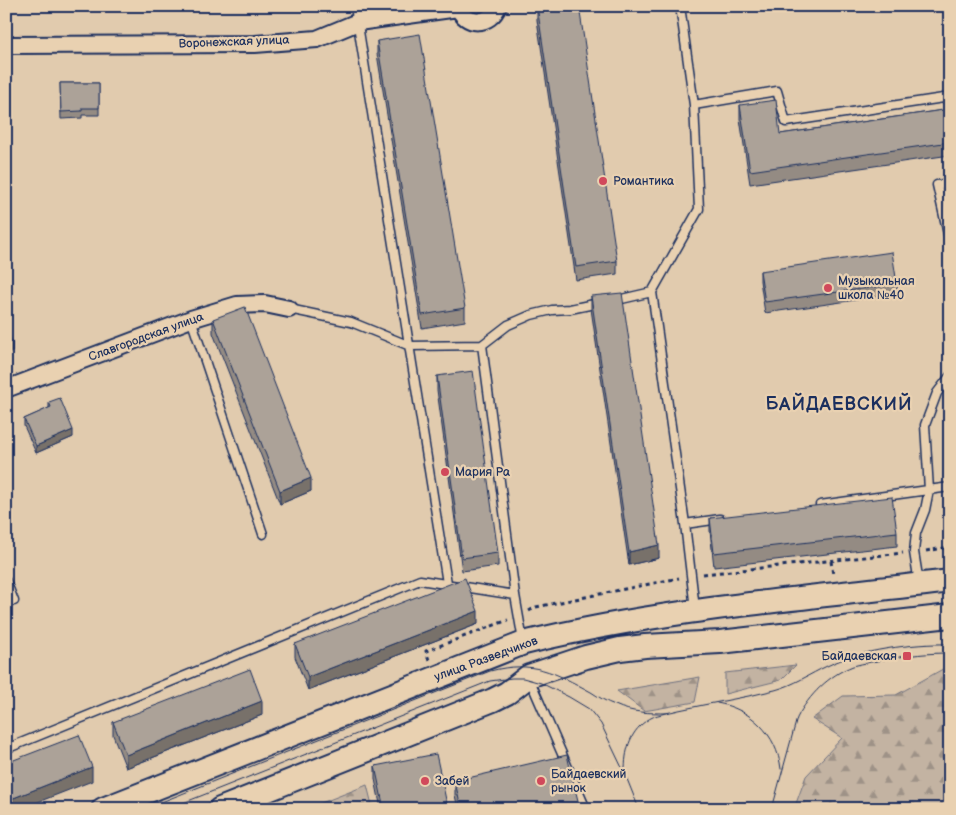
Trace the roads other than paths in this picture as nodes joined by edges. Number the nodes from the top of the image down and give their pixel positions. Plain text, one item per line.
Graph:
1 (498, 6) edge
2 (680, 6) edge
3 (458, 7) edge
4 (357, 14) edge
5 (6, 45) edge
6 (950, 97) edge
7 (694, 105) junction
8 (950, 183) edge
9 (950, 243) edge
10 (652, 292) junction
11 (289, 309) joint
12 (191, 319) junction
13 (482, 345) junction
14 (410, 346) junction
15 (950, 376) edge
16 (6, 389) edge
17 (950, 487) edge
18 (929, 490) junction
19 (812, 506) edge
20 (724, 519) edge
21 (685, 524) junction
22 (263, 534) dead end
23 (6, 581) edge
24 (950, 581) edge
25 (447, 583) junction
26 (919, 585) junction
27 (515, 594) junction
28 (14, 601) dead end
29 (695, 611) junction
30 (950, 616) edge
31 (524, 643) junction
32 (529, 676) junction
33 (6, 749) edge
34 (103, 809) edge
35 (220, 809) edge
36 (586, 809) edge

1 - 3 street, Воронежская улица
2 - 7 lane
3 - 4 street, Воронежская улица
4 - 5 street, Воронежская улица
4 - 14 lane
6 - 7 lane
7 - 10 lane
8 - 9 lane
10 - 13 lane
10 - 21 lane
11 - 12 street, Славгородская улица
11 - 14 lane
12 - 16 street, Славгородская улица
12 - 22 lane
13 - 14 lane
13 - 27 lane
14 - 25 lane
15 - 18 lane
17 - 18 lane
18 - 19 lane
18 - 26 lane
20 - 21 lane
21 - 29 lane
23 - 28 lane
24 - 26 main road, улица Разведчиков
25 - 27 lane
25 - 33 lane
26 - 29 main road, улица Разведчиков
27 - 31 lane
29 - 31 main road, улица Разведчиков
30 - 32 main road
31 - 34 main road, улица Разведчиков
32 - 35 main road
32 - 36 lane

